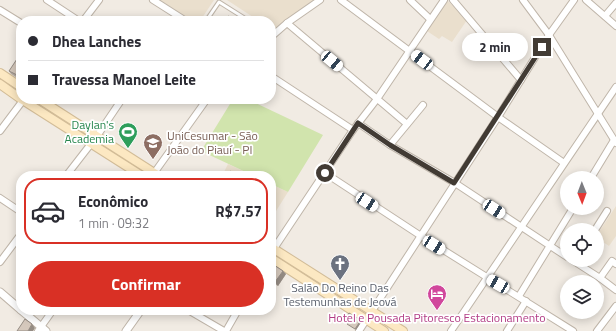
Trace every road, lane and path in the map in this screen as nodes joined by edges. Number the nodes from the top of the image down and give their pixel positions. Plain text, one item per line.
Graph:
1 (47, 0) edge
2 (99, 0) edge
3 (153, 0) edge
4 (320, 0) edge
5 (341, 0) edge
6 (410, 0) edge
7 (444, 0) edge
8 (453, 0) edge
9 (522, 0) edge
10 (574, 0) edge
11 (586, 0) edge
12 (616, 3) edge
13 (0, 10) edge
14 (71, 16) edge
15 (87, 16) edge
16 (173, 16) edge
17 (209, 16) edge
18 (241, 16) edge
19 (605, 16) junction
20 (430, 19) junction
21 (16, 21) edge
22 (287, 23) junction
23 (616, 26) edge
24 (276, 33) edge
25 (549, 35) junction
26 (410, 50) junction
27 (0, 73) edge
28 (276, 79) edge
29 (521, 80) junction
30 (0, 84) edge
31 (16, 84) edge
32 (616, 87) edge
33 (16, 95) edge
34 (377, 99) junction
35 (19, 104) edge
36 (30, 104) edge
37 (47, 104) edge
38 (119, 104) edge
39 (200, 104) edge
40 (423, 105) dead end
41 (598, 115) junction
42 (498, 117) junction
43 (358, 123) junction
44 (407, 124) junction
45 (353, 130) junction
46 (0, 131) edge
47 (97, 136) junction
48 (615, 142) edge
49 (91, 144) junction
50 (390, 145) junction
51 (564, 163) junction
52 (70, 171) edge
53 (134, 171) edge
54 (149, 171) edge
55 (158, 171) edge
56 (596, 171) edge
57 (325, 173) junction
58 (454, 183) junction
59 (0, 198) edge
60 (16, 209) edge
61 (607, 211) dead end
62 (569, 215) edge
63 (599, 223) edge
64 (521, 226) junction
65 (421, 236) junction
66 (16, 241) edge
67 (276, 244) edge
68 (550, 246) junction
69 (276, 252) edge
70 (560, 252) edge
71 (276, 261) edge
72 (0, 262) edge
73 (616, 264) edge
74 (583, 267) edge
75 (595, 275) edge
76 (602, 275) edge
77 (487, 278) junction
78 (604, 281) edge
79 (616, 290) edge
80 (0, 292) edge
81 (519, 296) junction
82 (526, 301) junction
83 (16, 306) edge
84 (616, 306) edge
85 (372, 312) junction
86 (26, 315) edge
87 (50, 315) edge
88 (137, 315) edge
89 (197, 315) edge
90 (235, 315) edge
91 (366, 320) junction
92 (42, 330) edge
93 (126, 331) edge
94 (225, 331) edge
95 (359, 331) edge
96 (384, 331) edge
97 (403, 331) edge
98 (450, 331) edge
99 (507, 331) edge
100 (573, 331) edge
101 (598, 331) edge

1 - 14 street
2 - 15 street
3 - 16 street
4 - 22 street
5 - 26 street
6 - 20 street
7 - 20 street
8 - 29 street
9 - 25 street
10 - 25 street
11 - 19 street
12 - 19 street
13 - 21 street
17 - 18 lane
19 - 23 street
20 - 26 street
22 - 24 street
22 - 34 street
25 - 29 street
25 - 41 street
26 - 34 street
26 - 42 street
27 - 31 main road
28 - 45 street
29 - 42 street
30 - 33 main road
32 - 41 street
34 - 43 street
34 - 44 street
35 - 46 street
36 - 49 main road
37 - 47 main road
38 - 47 street
39 - 55 street
40 - 44 street
41 - 48 street
41 - 51 street
42 - 51 street
42 - 58 street
43 - 45 street
43 - 50 street
44 - 50 street
45 - 57 street
47 - 49 street
47 - 54 main road
48 - 56 street
49 - 52 street
49 - 53 main road
50 - 58 street
51 - 64 street
57 - 65 street
57 - 67 street
58 - 64 street
58 - 65 street
59 - 60 street
61 - 63 street
62 - 68 street
64 - 68 street
64 - 77 street
65 - 77 street
65 - 85 street
66 - 72 street
68 - 70 street
68 - 81 street
69 - 85 main road
71 - 91 main road
73 - 76 street
74 - 75 street
77 - 81 street
77 - 98 street
78 - 79 street
80 - 83 street
81 - 82 street
82 - 99 street
82 - 100 street
84 - 101 street
85 - 91 street
85 - 97 main road
86 - 92 street
87 - 92 street
88 - 93 street
89 - 94 street
90 - 94 street
91 - 95 street
91 - 96 main road

